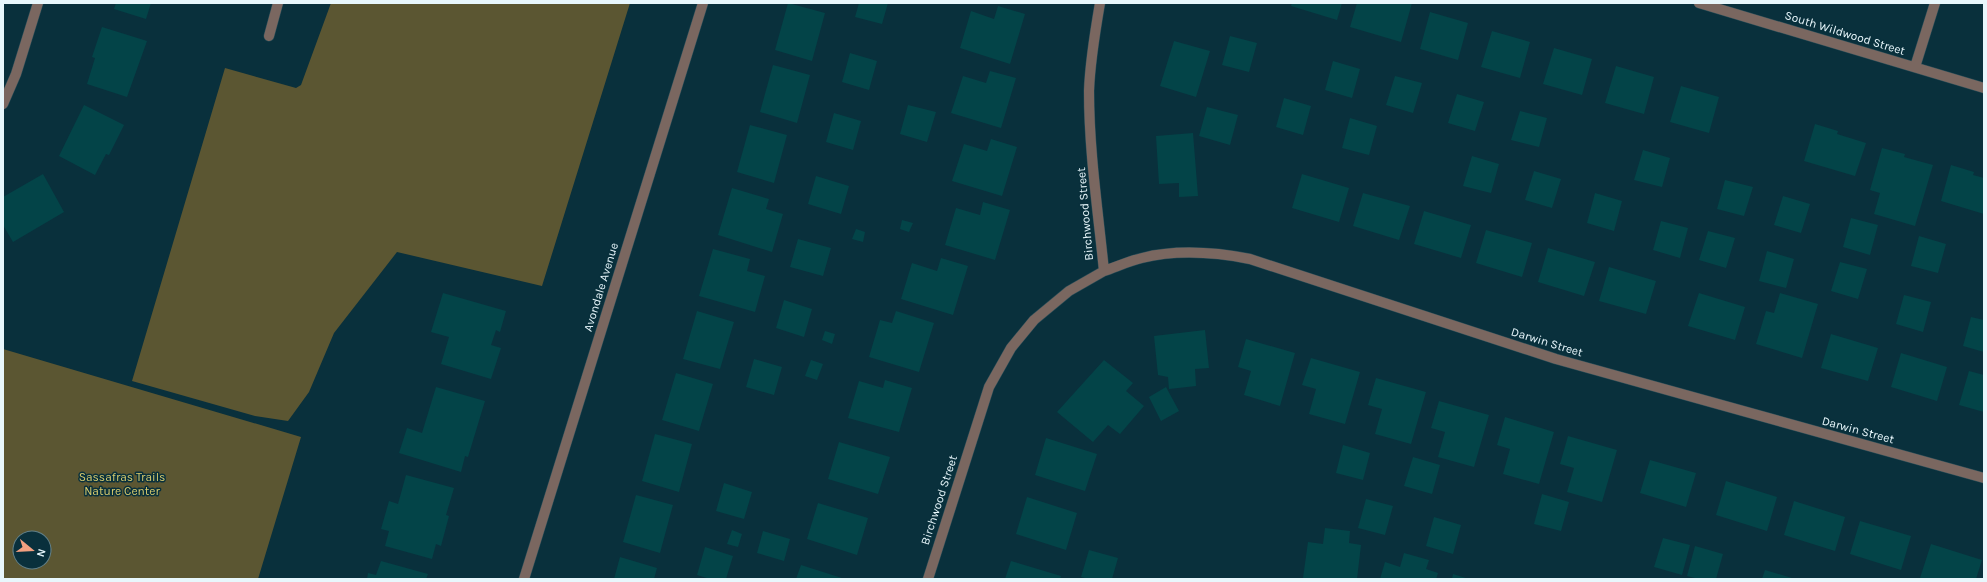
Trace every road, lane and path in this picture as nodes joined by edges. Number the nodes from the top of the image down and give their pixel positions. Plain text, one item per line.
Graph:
1 (38, 3) edge
2 (278, 3) edge
3 (703, 3) edge
4 (1100, 3) edge
5 (1699, 3) edge
6 (1935, 3) edge
7 (269, 36) dead end
8 (1916, 67) junction
9 (1984, 88) edge
10 (3, 104) edge
11 (1104, 271) junction
12 (1984, 478) edge
13 (524, 579) edge
14 (928, 579) edge

1 - 10 street
2 - 7 street
3 - 13 street, Avondale Avenue
4 - 11 street, Birchwood Street
5 - 8 street, South Wildwood Street
6 - 8 street
8 - 9 street, South Wildwood Street
11 - 12 street, Darwin Street
11 - 14 street, Birchwood Street

